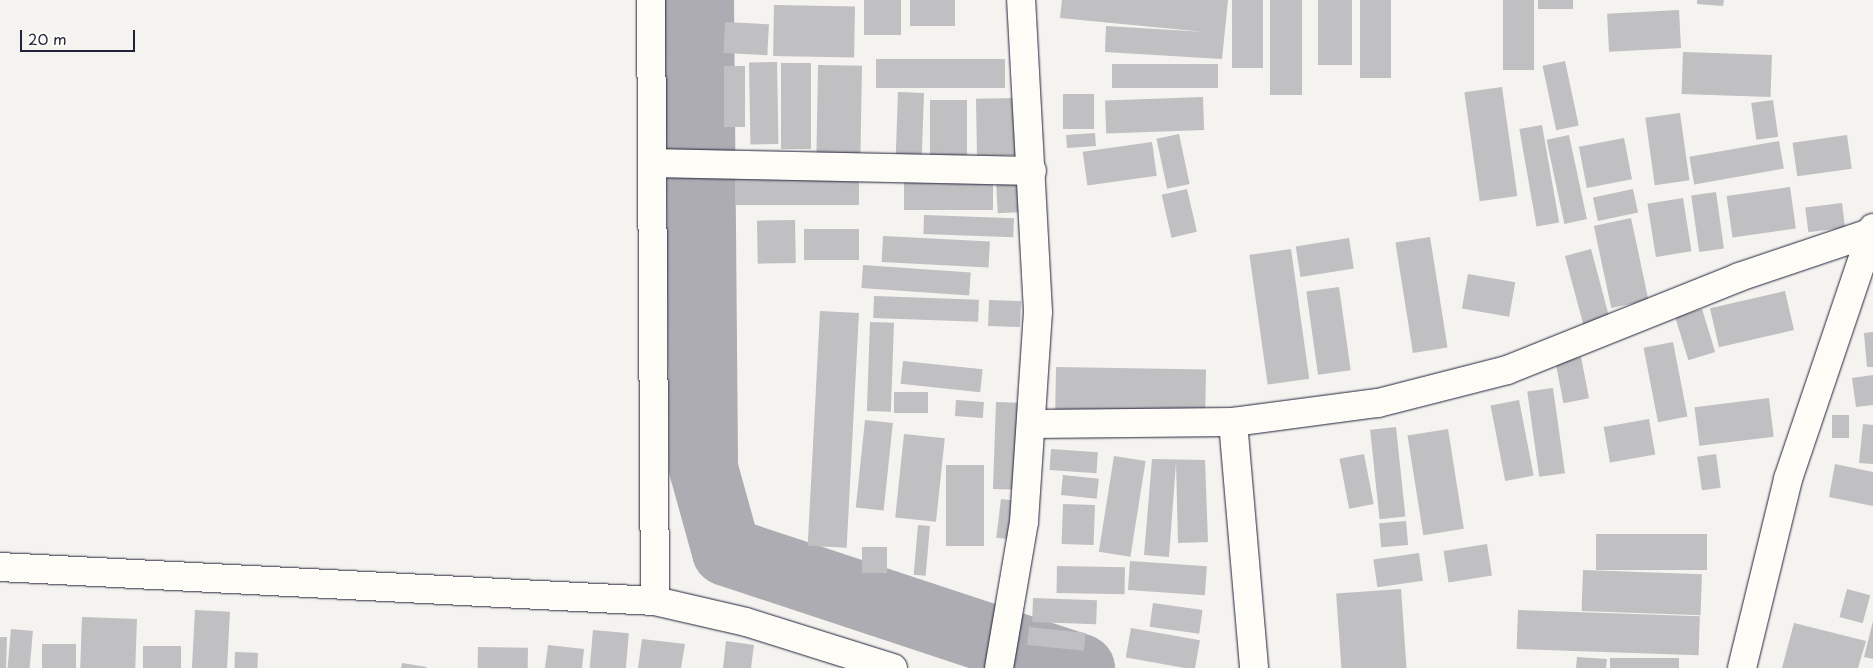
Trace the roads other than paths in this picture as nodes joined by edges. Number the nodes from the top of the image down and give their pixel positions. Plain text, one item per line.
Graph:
1 (651, 0) edge
2 (1021, 0) edge
3 (658, 163) junction
4 (1032, 170) junction
5 (1871, 230) edge
6 (1234, 422) junction
7 (1033, 424) junction
8 (0, 567) edge
9 (655, 600) junction
10 (893, 668) edge
11 (999, 668) edge
12 (1254, 668) edge
13 (1742, 668) edge

1 - 3 street
2 - 4 street
3 - 4 street
3 - 9 street
4 - 7 street
5 - 6 street
5 - 13 street
6 - 7 street
6 - 12 street
7 - 11 street
8 - 9 street
9 - 10 street

